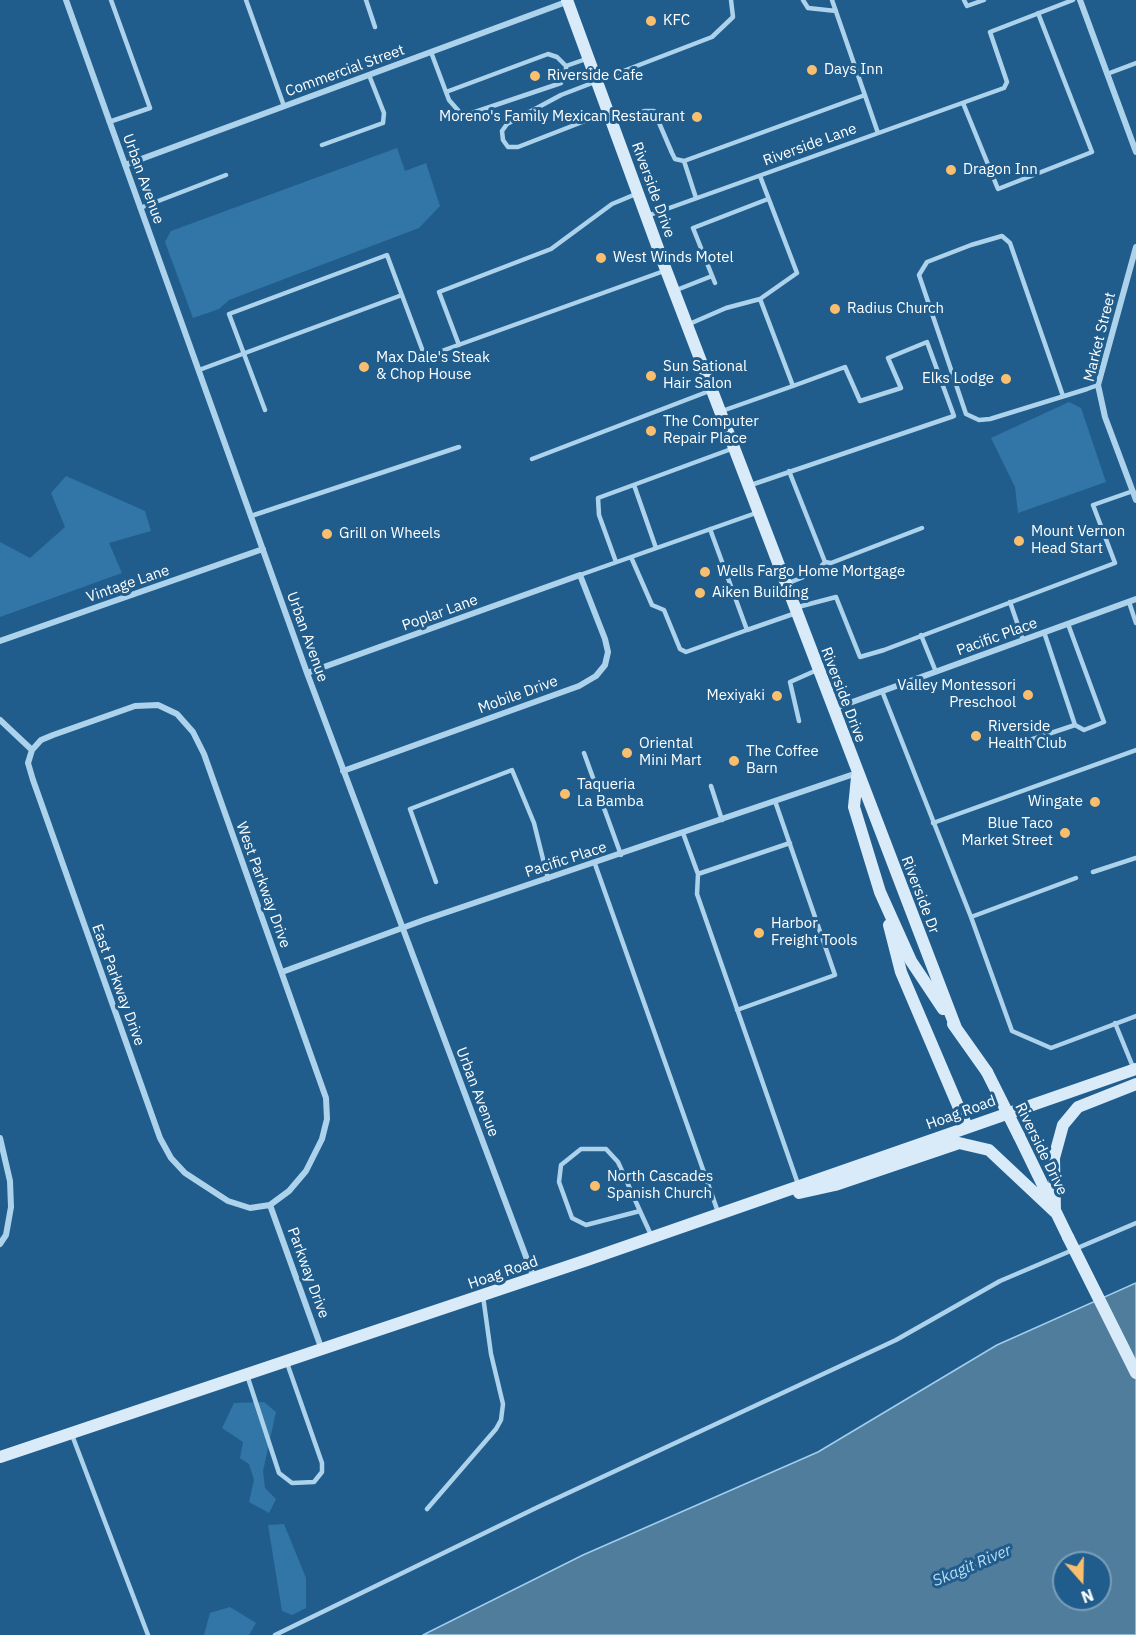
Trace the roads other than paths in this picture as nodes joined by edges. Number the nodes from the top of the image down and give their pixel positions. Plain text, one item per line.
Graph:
1 (66, 0) edge
2 (111, 0) edge
3 (246, 0) edge
4 (366, 0) edge
5 (731, 0) edge
6 (803, 0) edge
7 (832, 0) edge
8 (964, 0) edge
9 (984, 0) edge
10 (1073, 0) edge
11 (1080, 0) edge
12 (569, 1) edge
13 (836, 11) junction
14 (1038, 13) junction
15 (375, 27) dead end
16 (431, 52) junction
17 (589, 58) junction
18 (1136, 63) edge
19 (566, 66) junction
20 (1107, 74) junction
21 (369, 75) junction
22 (597, 81) junction
23 (446, 92) junction
24 (865, 95) junction
25 (963, 103) junction
26 (284, 106) junction
27 (610, 116) junction
28 (109, 122) junction
29 (878, 133) junction
30 (322, 145) dead end
31 (1136, 152) edge
32 (684, 161) junction
33 (125, 165) junction
34 (226, 175) dead end
35 (760, 176) junction
36 (639, 193) junction
37 (696, 198) junction
38 (768, 199) junction
39 (140, 207) junction
40 (647, 216) junction
41 (1136, 247) edge
42 (1133, 269) edge
43 (666, 270) junction
44 (712, 276) junction
45 (716, 283) dead end
46 (674, 291) junction
47 (402, 296) junction
48 (760, 299) junction
49 (687, 325) junction
50 (459, 345) junction
51 (244, 354) junction
52 (199, 370) junction
53 (1098, 385) junction
54 (793, 386) junction
55 (712, 390) junction
56 (1063, 396) junction
57 (265, 410) dead end
58 (720, 412) junction
59 (459, 447) dead end
60 (734, 448) junction
61 (532, 459) dead end
62 (789, 471) junction
63 (634, 484) junction
64 (748, 486) junction
65 (1133, 491) junction
66 (1136, 500) edge
67 (758, 512) junction
68 (251, 516) junction
69 (922, 528) dead end
70 (710, 529) junction
71 (656, 548) junction
72 (263, 549) junction
73 (631, 557) junction
74 (616, 562) junction
75 (825, 562) junction
76 (580, 575) junction
77 (785, 585) junction
78 (1132, 600) edge
79 (1010, 602) junction
80 (795, 611) junction
81 (1136, 623) edge
82 (1068, 624) junction
83 (747, 630) junction
84 (1044, 632) junction
85 (921, 635) junction
86 (1023, 640) junction
87 (0, 641) edge
88 (818, 670) junction
89 (936, 672) junction
90 (307, 673) junction
91 (882, 691) junction
92 (833, 709) junction
93 (0, 720) edge
94 (799, 721) dead end
95 (1075, 725) junction
96 (1030, 740) dead end
97 (32, 750) junction
98 (1136, 750) edge
99 (584, 753) dead end
100 (343, 771) junction
101 (857, 773) junction
102 (711, 786) dead end
103 (775, 801) junction
104 (722, 820) junction
105 (933, 823) junction
106 (683, 833) junction
107 (790, 843) junction
108 (621, 855) junction
109 (1136, 858) edge
110 (595, 864) junction
111 (1093, 872) dead end
112 (698, 874) junction
113 (1076, 878) dead end
114 (548, 879) junction
115 (436, 882) dead end
116 (880, 892) junction
117 (972, 917) junction
118 (403, 928) junction
119 (282, 972) junction
120 (737, 1010) junction
121 (1136, 1016) edge
122 (1115, 1023) junction
123 (956, 1028) junction
124 (1135, 1070) edge
125 (1136, 1084) edge
126 (967, 1127) junction
127 (0, 1138) edge
128 (799, 1187) junction
129 (270, 1205) junction
130 (748, 1205) junction
131 (640, 1211) junction
132 (1055, 1212) junction
133 (719, 1215) junction
134 (1136, 1223) edge
135 (652, 1238) junction
136 (0, 1244) edge
137 (534, 1278) junction
138 (483, 1296) junction
139 (322, 1350) junction
140 (286, 1362) junction
141 (1136, 1373) edge
142 (247, 1375) junction
143 (71, 1433) junction
144 (0, 1457) edge
145 (427, 1509) dead end
146 (148, 1635) edge
147 (275, 1635) edge

1 - 28 street, Urban Avenue
2 - 28 lane
3 - 26 lane
4 - 15 lane
5 - 22 lane
6 - 13 lane
7 - 13 lane
8 - 9 lane
10 - 14 lane
11 - 20 street
12 - 16 street, Commercial Street
12 - 17 main road, Riverside Drive
13 - 24 lane
14 - 25 lane, Riverside Lane
14 - 25 lane
16 - 21 street, Commercial Street
16 - 23 lane
17 - 19 lane
17 - 22 main road, Riverside Drive
18 - 20 lane
19 - 23 lane
19 - 23 lane
20 - 31 street
21 - 26 street, Commercial Street
21 - 30 lane
22 - 27 main road, Riverside Drive
22 - 27 lane
24 - 29 lane
24 - 32 lane
25 - 29 lane, Riverside Lane
26 - 33 street, Commercial Street
27 - 32 lane
27 - 36 main road, Riverside Drive
28 - 33 street, Urban Avenue
29 - 35 lane, Riverside Lane
32 - 37 lane
33 - 39 street, Urban Avenue
34 - 39 lane
35 - 37 lane, Riverside Lane
35 - 38 lane
36 - 40 main road, Riverside Drive
36 - 50 lane
37 - 40 lane, Riverside Lane
38 - 44 lane
38 - 48 lane
39 - 52 street, Urban Avenue
40 - 43 main road, Riverside Drive
41 - 42 street, Market Street
42 - 53 street, Market Street
43 - 46 main road, Riverside Drive
43 - 50 lane
44 - 45 lane
44 - 46 lane
46 - 49 main road, Riverside Drive
47 - 50 lane
47 - 51 lane
47 - 51 lane
48 - 49 lane
48 - 54 lane
49 - 55 main road, Riverside Drive
51 - 52 lane
51 - 57 lane
52 - 68 street, Urban Avenue
53 - 56 lane
53 - 65 street, Market Street
54 - 58 lane
54 - 62 lane
55 - 58 main road, Riverside Drive
55 - 61 lane
56 - 56 lane
58 - 60 main road, Riverside Drive
59 - 68 lane
60 - 63 lane
60 - 64 main road, Riverside Drive
62 - 64 lane
62 - 75 lane
63 - 71 lane
63 - 74 lane
64 - 67 main road, Riverside Drive
65 - 66 street, Market Street
65 - 79 lane
67 - 70 lane
67 - 77 main road, Riverside Drive
68 - 72 street, Urban Avenue
69 - 75 lane
70 - 71 lane
70 - 83 lane
71 - 73 lane
72 - 87 street, Vintage Lane
72 - 90 street, Urban Avenue
73 - 74 lane
73 - 83 lane
74 - 76 lane
75 - 77 lane
76 - 90 street, Poplar Lane
76 - 100 street, Mobile Drive
77 - 80 main road, Riverside Drive
78 - 81 lane
78 - 82 street, Pacific Place
79 - 85 lane
79 - 86 lane
80 - 83 lane
80 - 85 lane
80 - 88 main road, Riverside Drive
82 - 84 street, Pacific Place
82 - 95 lane
84 - 86 street, Pacific Place
84 - 95 lane
85 - 89 lane
86 - 89 street, Pacific Place
88 - 92 main road, Riverside Drive
88 - 94 lane
89 - 91 street, Pacific Place
90 - 100 street, Urban Avenue
91 - 92 street, Pacific Place
91 - 105 lane
92 - 101 main road, Riverside Drive
93 - 97 street
95 - 96 lane
97 - 119 street, West Parkway Drive
97 - 129 street, East Parkway Drive
98 - 105 lane
99 - 108 lane
100 - 118 street, Urban Avenue
101 - 103 street, Pacific Place
101 - 116 main road, Riverside Drive
101 - 123 main road, Riverside Dr
102 - 104 lane
103 - 104 street, Pacific Place
103 - 107 lane
104 - 106 street, Pacific Place
105 - 117 lane
106 - 108 street, Pacific Place
106 - 112 lane
107 - 112 lane
107 - 120 lane
108 - 110 street, Pacific Place
109 - 111 lane
110 - 114 street, Pacific Place
110 - 133 lane
112 - 120 lane
113 - 117 lane
114 - 115 lane
114 - 118 street, Pacific Place
116 - 123 main road, Riverside Drive
116 - 126 main road
117 - 122 lane
118 - 119 street, Pacific Place
118 - 137 street, Urban Avenue
119 - 129 street, West Parkway Drive
120 - 128 lane
121 - 122 lane
122 - 124 lane
123 - 132 main road, Riverside Drive, bridge
124 - 126 main road, Hoag Road
125 - 132 main road
126 - 128 main road, Hoag Road
127 - 136 street
128 - 130 main road, Hoag Road
129 - 139 street, Parkway Drive
130 - 132 main road
130 - 133 main road, Hoag Road
131 - 131 lane
131 - 135 lane
132 - 141 main road, Riverside Drive, bridge
133 - 135 main road, Hoag Road
134 - 147 lane
135 - 137 main road, Hoag Road
137 - 138 main road, Hoag Road
138 - 139 main road, Hoag Road
138 - 145 lane
139 - 140 main road, Hoag Road
140 - 142 main road, Hoag Road
140 - 142 lane
142 - 143 main road, Hoag Road
143 - 144 main road, Hoag Road
143 - 146 lane

